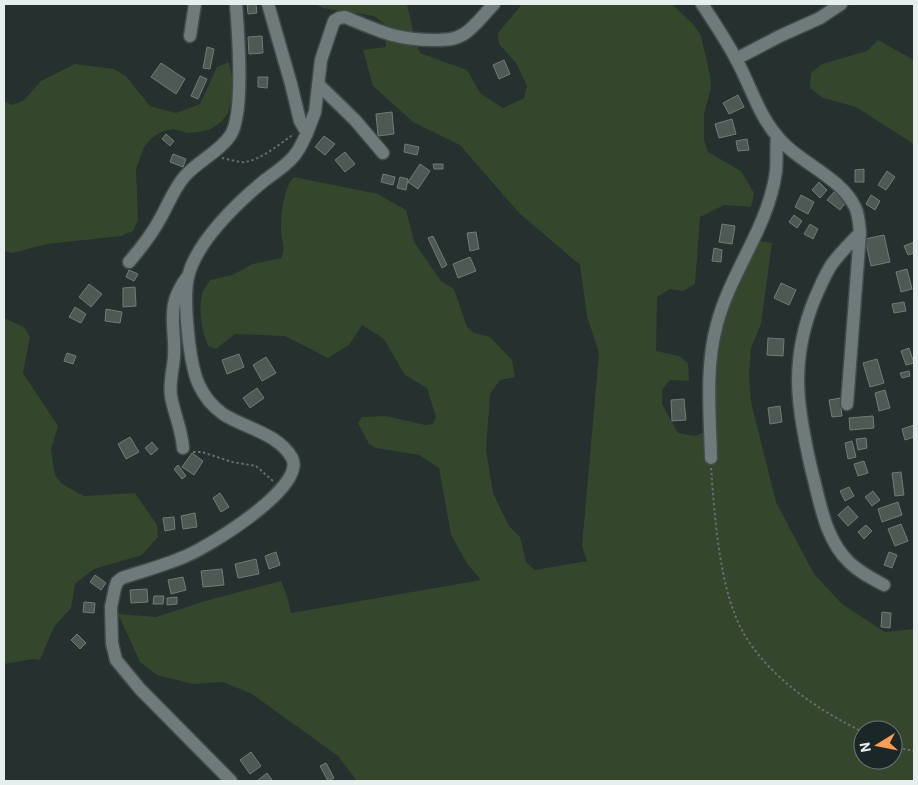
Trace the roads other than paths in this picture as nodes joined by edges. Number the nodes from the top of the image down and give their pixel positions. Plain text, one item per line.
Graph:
1 (195, 4) edge
2 (236, 4) edge
3 (268, 4) edge
4 (494, 4) edge
5 (702, 4) edge
6 (841, 4) edge
7 (190, 36) dead end
8 (736, 59) junction
9 (318, 84) junction
10 (305, 130) junction
11 (777, 136) junction
12 (383, 154) dead end
13 (860, 233) junction
14 (129, 262) dead end
15 (188, 276) junction
16 (847, 404) dead end
17 (183, 448) road end
18 (710, 458) road end
19 (884, 585) dead end
20 (231, 781) edge

1 - 7 street
2 - 14 street
3 - 10 street
4 - 9 street
5 - 8 street
6 - 8 street
8 - 11 street
9 - 10 street
9 - 12 street
10 - 15 street
11 - 13 street
11 - 18 street
13 - 16 street
13 - 19 street
15 - 17 street
15 - 20 street

